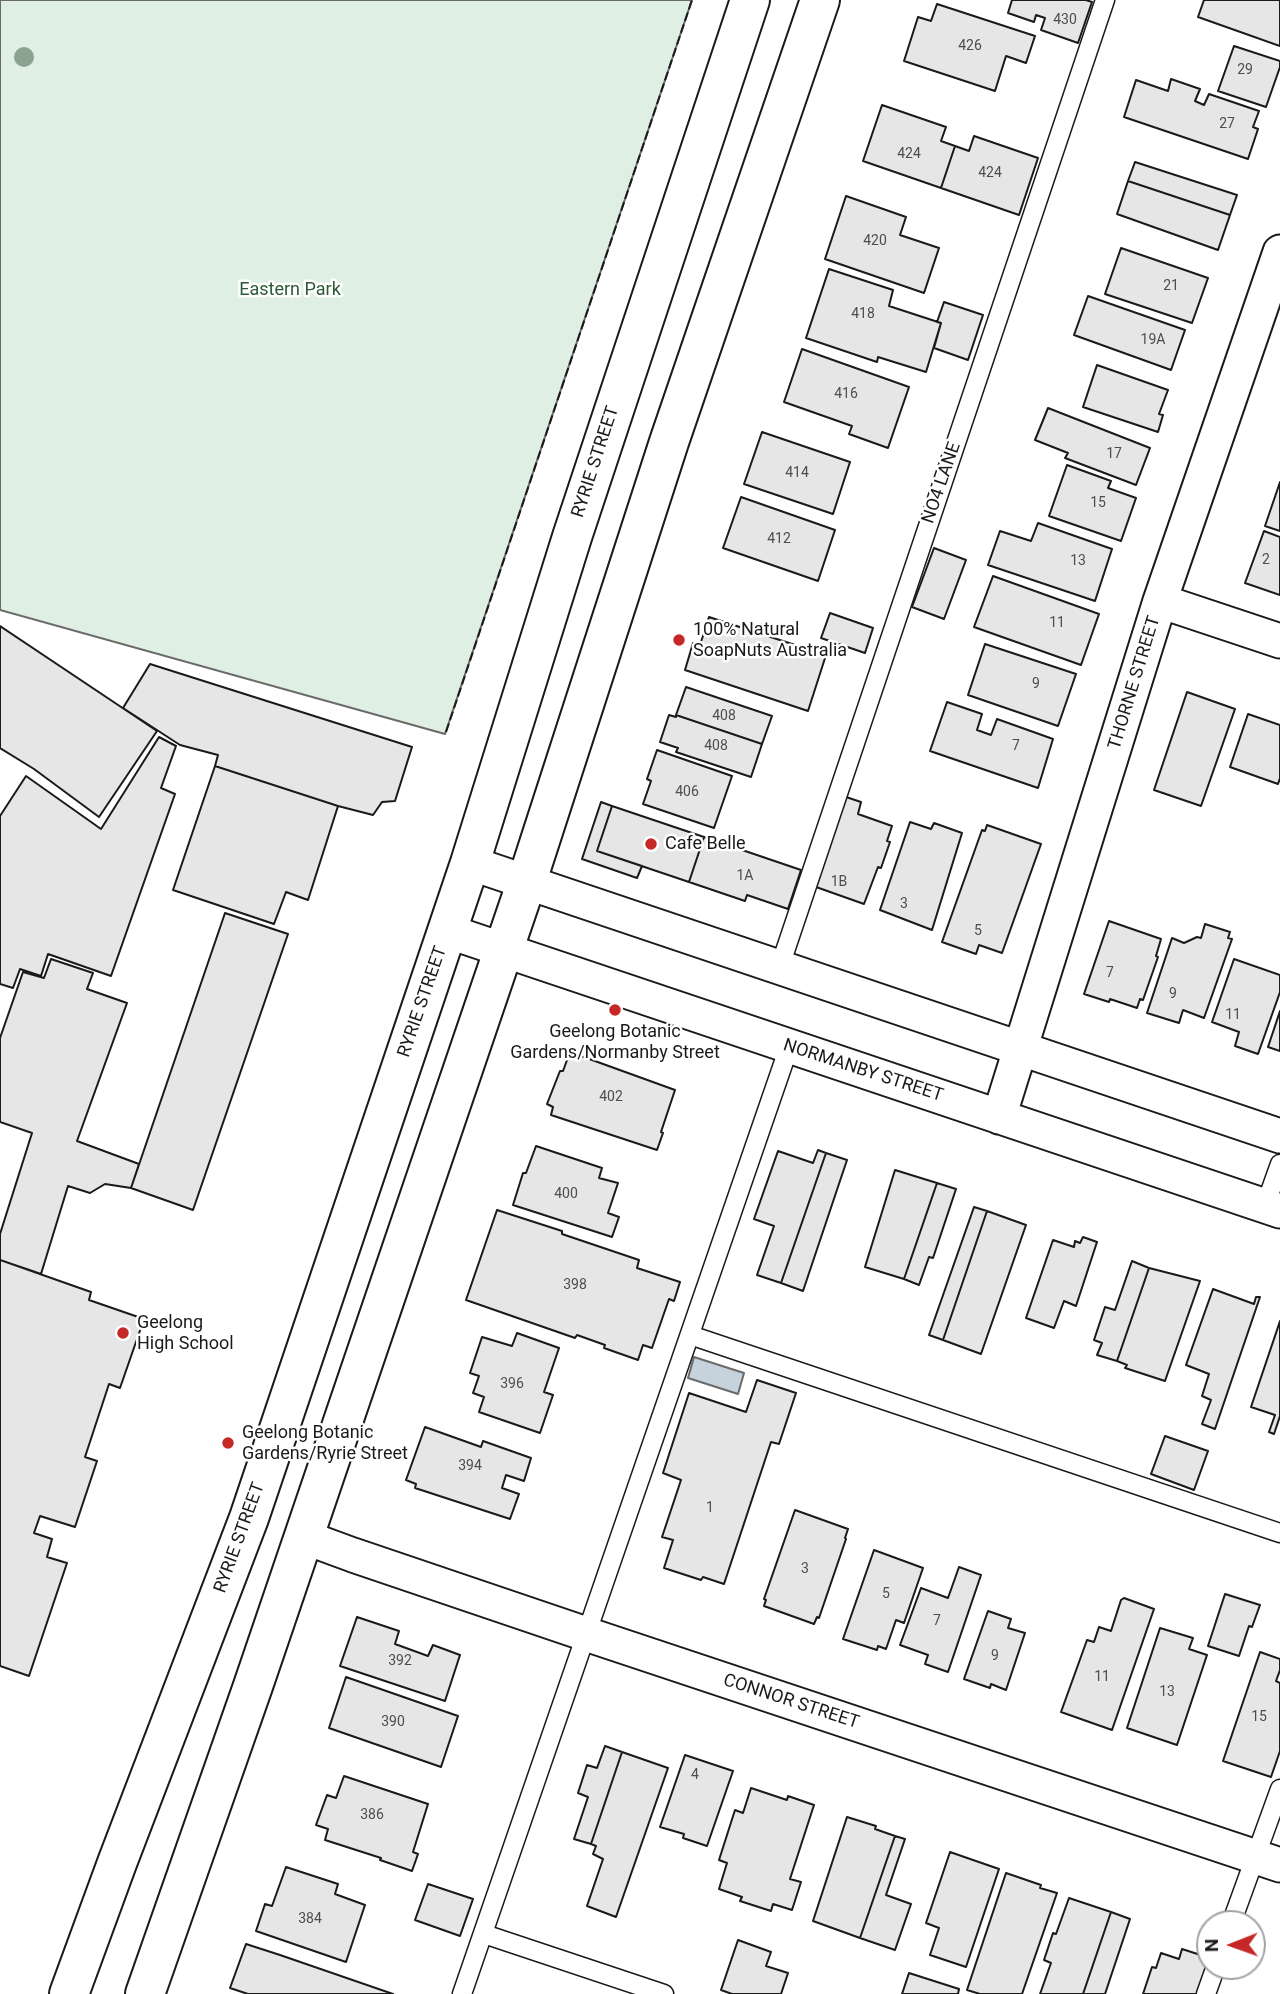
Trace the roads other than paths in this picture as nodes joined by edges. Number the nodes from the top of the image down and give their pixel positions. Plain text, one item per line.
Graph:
1 (750, 0) edge
2 (820, 0) edge
3 (1105, 0) edge
4 (1280, 252) edge
5 (1160, 601) junction
6 (1280, 641) edge
7 (470, 863) junction
8 (527, 881) junction
9 (447, 931) junction
10 (504, 950) junction
11 (780, 966) junction
12 (789, 1047) junction
13 (1021, 1049) junction
14 (999, 1117) junction
15 (1280, 1136) edge
16 (1280, 1164) edge
17 (1273, 1209) edge
18 (690, 1335) junction
19 (248, 1518) junction
20 (1280, 1533) edge
21 (304, 1537) junction
22 (586, 1634) junction
23 (1280, 1789) edge
24 (1268, 1861) edge
25 (1239, 1910) edge
26 (484, 1934) junction
27 (69, 1994) edge
28 (145, 1994) edge
29 (462, 1994) edge
30 (664, 1994) edge

1 - 7 main road, RYRIE STREET
2 - 8 main road
3 - 11 lane, NO4 LANE
4 - 5 street, THORNE STREET
5 - 6 street
5 - 13 street, THORNE STREET
7 - 8 street
7 - 9 main road, RYRIE STREET
8 - 10 main road
8 - 11 street
9 - 10 street, NORMANBY STREET
9 - 19 main road, RYRIE STREET
10 - 12 street, NORMANBY STREET
10 - 21 main road
11 - 13 street
12 - 14 street, NORMANBY STREET
12 - 18 lane
13 - 14 street, THORNE STREET
13 - 15 street
14 - 17 street, NORMANBY STREET
16 - 17 lane
18 - 20 lane
18 - 22 lane
19 - 21 main road
19 - 27 main road, RYRIE STREET
21 - 22 street, CONNOR STREET
21 - 28 main road
22 - 24 street, CONNOR STREET
22 - 26 lane
23 - 24 lane
24 - 25 lane
26 - 29 lane
26 - 30 lane

